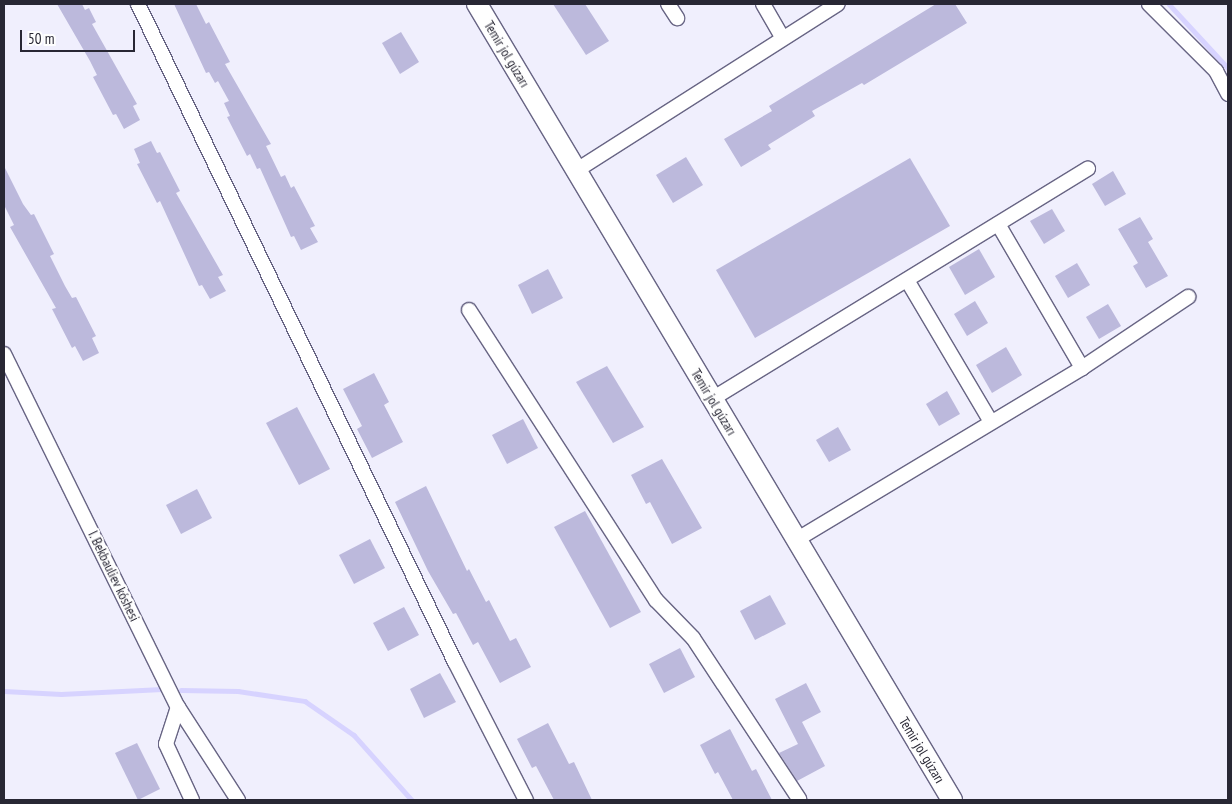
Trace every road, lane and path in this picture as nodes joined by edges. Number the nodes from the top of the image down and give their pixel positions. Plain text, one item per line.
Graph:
1 (138, 4) edge
2 (476, 4) edge
3 (668, 4) edge
4 (763, 4) edge
5 (838, 4) edge
6 (1149, 4) edge
7 (677, 18) dead end
8 (783, 38) junction
9 (1228, 94) edge
10 (1088, 169) dead end
11 (577, 170) junction
12 (998, 224) junction
13 (907, 280) junction
14 (1188, 297) dead end
15 (468, 310) dead end
16 (4, 354) edge
17 (1082, 368) junction
18 (712, 399) junction
19 (991, 422) junction
20 (796, 540) junction
21 (178, 706) junction
22 (799, 799) dead end
23 (192, 800) edge
24 (238, 800) edge
25 (526, 800) edge
26 (952, 800) edge

1 - 25 street
2 - 11 street, Temir jol gúzarı
3 - 7 street
4 - 8 street
5 - 8 street
6 - 9 street
8 - 11 street
10 - 12 street
11 - 18 street, Temir jol gúzarı
12 - 13 street
12 - 17 street
13 - 18 street
13 - 19 street
14 - 17 street
15 - 22 street
16 - 21 street, I. Bekbauliev kóshesi
17 - 19 street
18 - 20 street, Temir jol gúzarı
19 - 20 street
20 - 26 street, Temir jol gúzarı
21 - 23 street
21 - 24 street, I. Bekbauliev kóshesi

